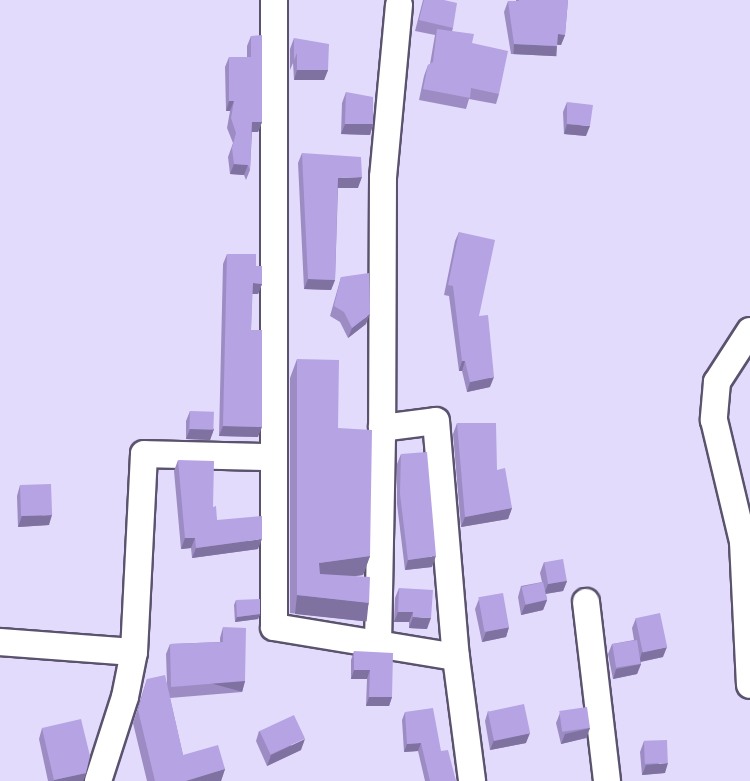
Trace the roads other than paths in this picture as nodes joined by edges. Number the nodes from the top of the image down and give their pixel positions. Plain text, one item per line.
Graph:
1 (274, 0) edge
2 (399, 5) dead end
3 (750, 331) edge
4 (382, 428) junction
5 (271, 457) junction
6 (586, 602) dead end
7 (0, 642) edge
8 (378, 645) junction
9 (134, 652) junction
10 (456, 657) junction
11 (750, 685) edge
12 (98, 781) edge
13 (472, 781) edge
14 (607, 781) edge

1 - 5 street
2 - 4 street
3 - 11 street
4 - 8 street
4 - 10 street
5 - 8 street
5 - 9 street
6 - 14 street
7 - 9 street
8 - 10 street
9 - 12 street
10 - 13 street

